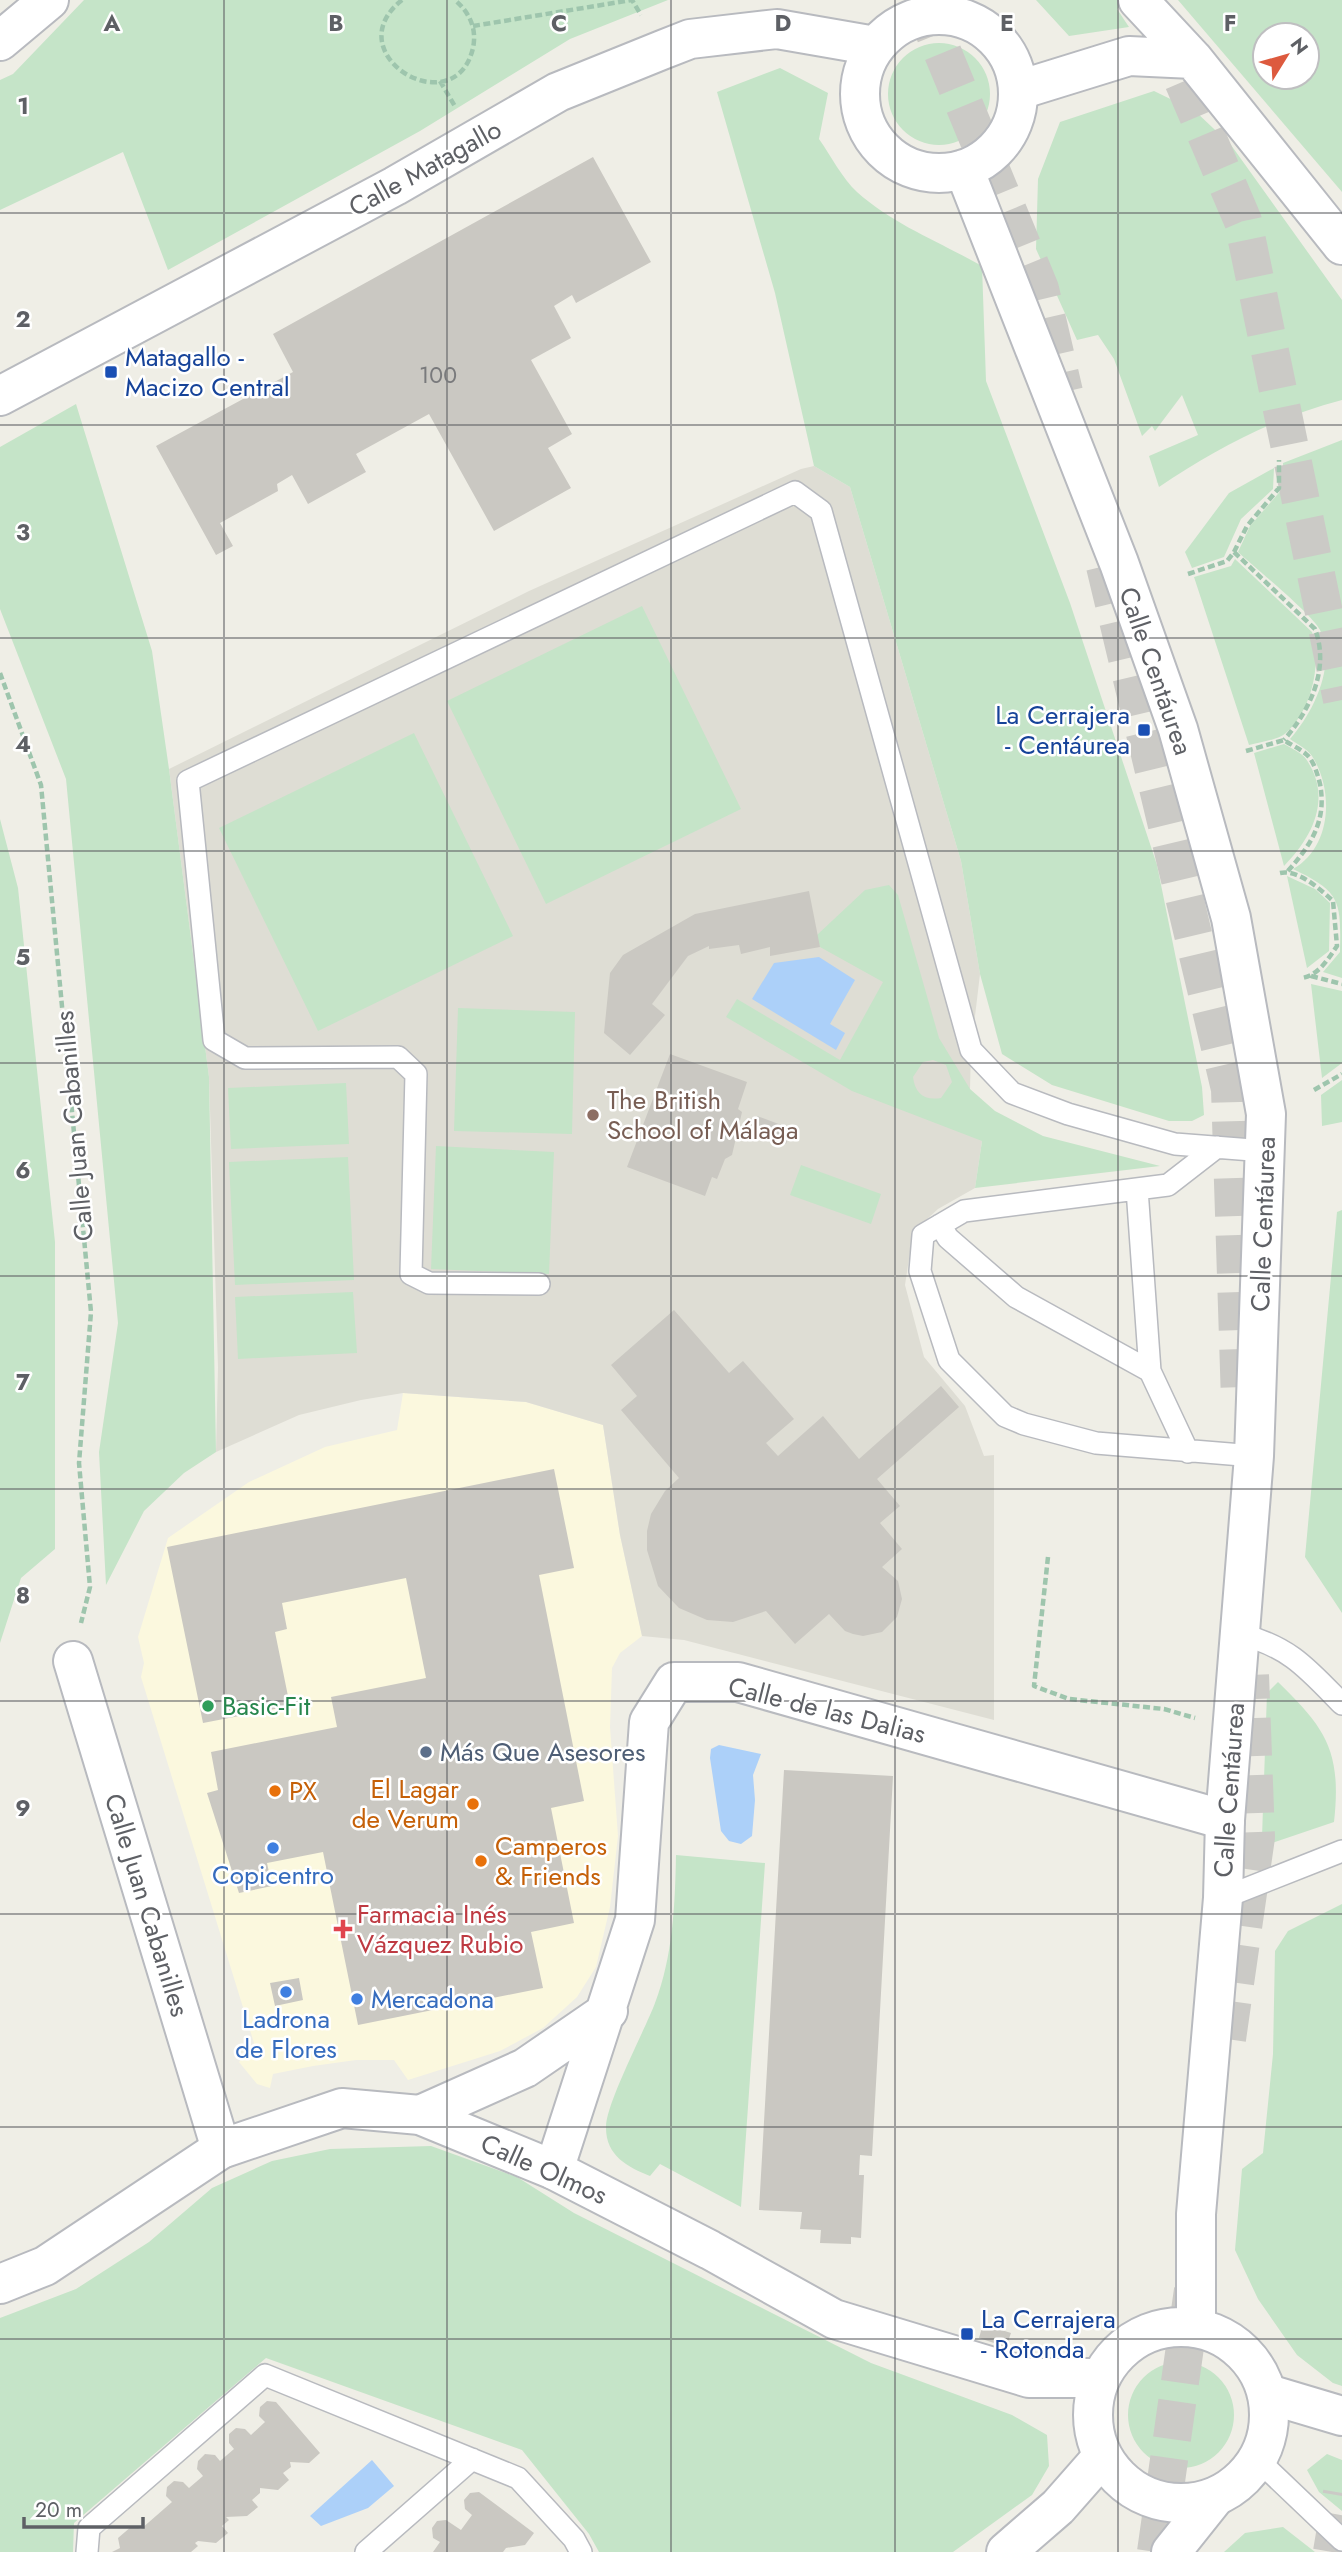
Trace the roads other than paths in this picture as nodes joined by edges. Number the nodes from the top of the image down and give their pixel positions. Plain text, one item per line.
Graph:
1 (49, 0) edge
2 (1138, 0) edge
3 (0, 41) edge
4 (875, 46) junction
5 (1192, 59) junction
6 (1019, 90) junction
7 (964, 169) junction
8 (1342, 245) edge
9 (0, 396) edge
10 (1217, 1147) junction
11 (1265, 1151) junction
12 (1137, 1189) junction
13 (940, 1225) junction
14 (539, 1283) dead end
15 (1150, 1371) junction
16 (1188, 1452) junction
17 (1254, 1456) junction
18 (1240, 1634) junction
19 (72, 1661) dead end
20 (1342, 1704) edge
21 (1225, 1821) junction
22 (1342, 1852) edge
23 (1223, 1898) junction
24 (608, 2011) junction
25 (420, 2115) junction
26 (221, 2149) junction
27 (554, 2170) junction
28 (0, 2284) edge
29 (1196, 2326) junction
30 (1099, 2378) junction
31 (1268, 2394) junction
32 (1342, 2416) edge
33 (1102, 2457) junction
34 (472, 2459) junction
35 (1258, 2460) junction
36 (1215, 2497) junction
37 (1342, 2540) edge
38 (87, 2552) edge
39 (366, 2552) edge
40 (581, 2552) edge
41 (1006, 2552) edge
42 (1171, 2552) edge

1 - 3 street
2 - 5 street
4 - 6 street
4 - 7 street
4 - 9 street, Calle Matagallo
5 - 6 street
5 - 8 street
6 - 7 street
7 - 11 street, Calle Centáurea
10 - 11 lane
10 - 12 lane
10 - 14 lane
11 - 17 street, Calle Centáurea
12 - 13 lane
12 - 15 lane
13 - 15 lane
13 - 16 lane
15 - 16 lane
16 - 17 lane
17 - 18 street, Calle Centáurea
18 - 20 lane
18 - 21 street, Calle Centáurea
19 - 26 street, Calle Juan Cabanilles
21 - 23 street, Calle Centáurea
21 - 24 street, Calle de las Dalias
22 - 23 lane
23 - 29 street, Calle Centáurea
24 - 25 street
24 - 27 street, Calle de las Dalias
25 - 26 street, Calle Olmos
25 - 27 street, Calle Olmos
26 - 28 street, Calle Olmos
27 - 30 street, Calle Olmos
29 - 30 street
29 - 31 street
30 - 33 street
31 - 32 street
31 - 35 street
33 - 36 street
33 - 41 street
34 - 38 lane
34 - 39 lane
34 - 40 lane
35 - 36 street
35 - 37 lane
36 - 42 street

